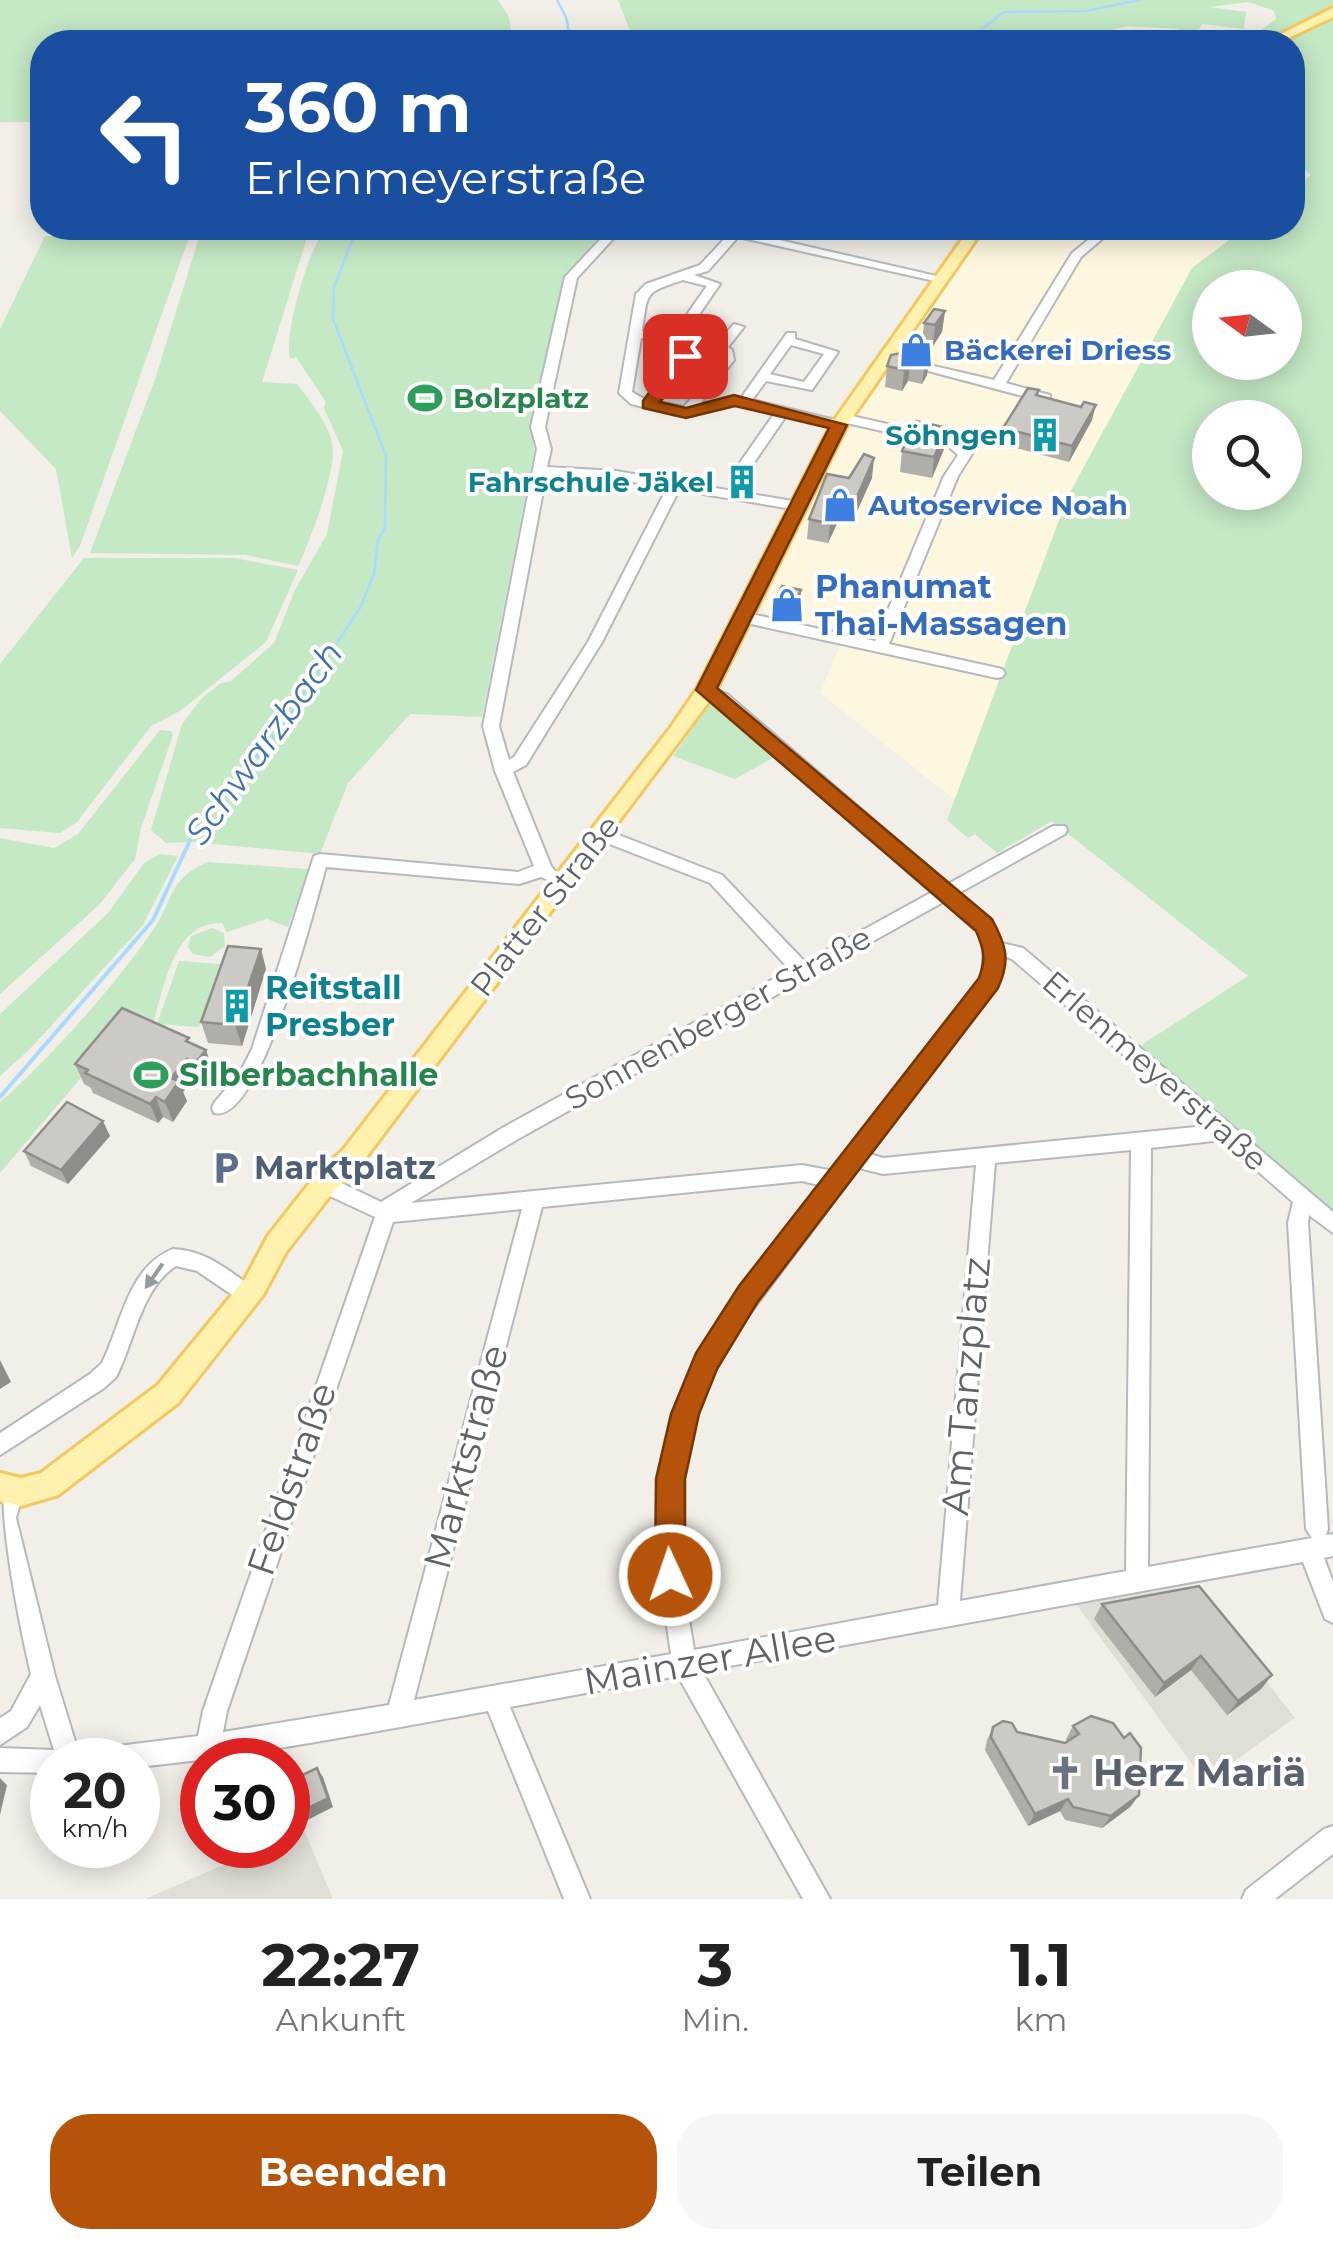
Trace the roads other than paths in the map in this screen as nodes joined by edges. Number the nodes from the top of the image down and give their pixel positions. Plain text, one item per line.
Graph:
1 (1333, 12) edge
2 (1295, 30) edge
3 (605, 240) edge
4 (736, 240) edge
5 (779, 240) edge
6 (968, 240) edge
7 (1093, 240) edge
8 (682, 276) junction
9 (939, 278) junction
10 (738, 327) dead end
11 (634, 333) junction
12 (677, 338) junction
13 (696, 342) junction
14 (720, 348) junction
15 (884, 358) junction
16 (760, 376) junction
17 (998, 385) junction
18 (744, 402) junction
19 (1068, 404) edge
20 (649, 405) junction
21 (782, 412) junction
22 (686, 413) junction
23 (841, 421) junction
24 (744, 467) dead end
25 (540, 470) junction
26 (675, 485) junction
27 (798, 506) junction
28 (742, 617) junction
29 (880, 648) junction
30 (997, 673) dead end
31 (706, 690) junction
32 (504, 771) junction
33 (1059, 830) dead end
34 (600, 834) junction
35 (554, 875) junction
36 (946, 891) junction
37 (996, 948) junction
38 (802, 971) junction
39 (220, 1108) dead end
40 (1228, 1132) junction
41 (1141, 1142) junction
42 (986, 1157) junction
43 (853, 1158) junction
44 (836, 1180) junction
45 (324, 1184) junction
46 (535, 1198) junction
47 (1306, 1201) junction
48 (382, 1213) junction
49 (1333, 1224) edge
50 (248, 1295) junction
51 (0, 1445) edge
52 (6, 1489) edge
53 (1320, 1541) edge
54 (1137, 1580) junction
55 (1333, 1611) edge
56 (950, 1615) junction
57 (685, 1665) junction
58 (43, 1676) junction
59 (495, 1698) junction
60 (398, 1716) junction
61 (0, 1733) edge
62 (62, 1738) edge
63 (210, 1738) edge
64 (263, 1738) edge
65 (0, 1760) edge
66 (30, 1761) edge
67 (1333, 1838) edge
68 (577, 1899) edge
69 (817, 1899) edge
70 (1256, 1899) edge

1 - 2 main road
3 - 25 street
4 - 8 street
5 - 9 street
6 - 9 main road, Platter Straße
7 - 17 street
8 - 11 street
8 - 12 street
9 - 15 main road, Platter Straße
10 - 14 street
11 - 12 street
11 - 20 street
12 - 13 street
13 - 14 street
13 - 20 street
14 - 22 street
15 - 17 street
15 - 23 main road, Platter Straße
16 - 16 street
16 - 18 street
17 - 19 street
18 - 21 street
18 - 22 street
20 - 22 street
21 - 23 street
21 - 24 street
23 - 27 main road, Platter Straße
23 - 29 street
25 - 26 street
25 - 32 street
26 - 27 street
26 - 32 street
27 - 28 main road, Platter Straße
28 - 29 street
28 - 31 main road, Platter Straße
29 - 30 street
31 - 34 main road, Platter Straße
31 - 36 street, Erlenmeyerstraße
32 - 35 street
33 - 36 street, Sonnenberger Straße
34 - 35 main road, Platter Straße
34 - 38 street
35 - 39 street
35 - 45 main road, Platter Straße
36 - 37 street, Erlenmeyerstraße
36 - 38 street, Sonnenberger Straße
37 - 40 street, Erlenmeyerstraße
37 - 43 street
38 - 48 street, Sonnenberger Straße
40 - 41 street
40 - 47 street, Erlenmeyerstraße
41 - 42 street
41 - 54 street
42 - 43 street
42 - 56 street, Am Tanzplatz
43 - 44 street
44 - 46 street
44 - 57 street
45 - 48 street
45 - 50 main road, Platter Straße
46 - 48 street
46 - 60 street, Marktstraße
47 - 49 street, Erlenmeyerstraße
47 - 53 street
48 - 63 street, Feldstraße
50 -> 51 street
50 - 52 main road, Platter Straße
52 - 58 street
53 - 54 street, Mainzer Allee
53 - 55 street
54 - 56 street, Mainzer Allee
56 - 57 street, Mainzer Allee
57 - 59 street, Mainzer Allee
57 - 69 street
58 - 61 street
58 - 62 street
59 - 60 street, Mainzer Allee
59 - 68 street
60 - 64 street, Mainzer Allee
65 - 66 street
67 - 70 street

